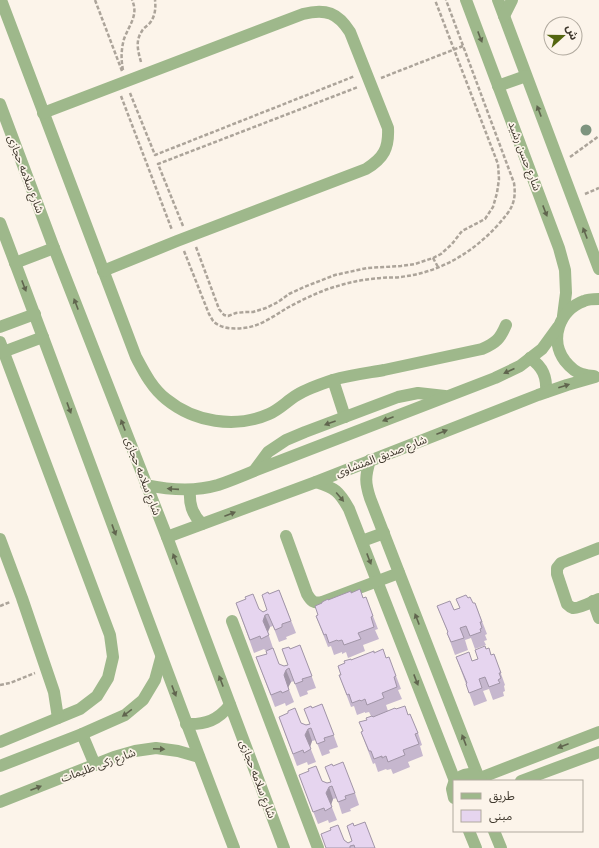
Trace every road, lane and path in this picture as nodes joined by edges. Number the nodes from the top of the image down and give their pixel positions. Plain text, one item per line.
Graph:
1 (1, 0) edge
2 (95, 0) edge
3 (132, 0) edge
4 (155, 0) edge
5 (435, 0) edge
6 (446, 0) edge
7 (466, 0) edge
8 (498, 0) edge
9 (512, 0) edge
10 (504, 16) junction
11 (463, 46) junction
12 (454, 50) junction
13 (146, 74) junction
14 (526, 76) junction
15 (369, 77) junction
16 (121, 83) junction
17 (498, 86) junction
18 (0, 104) edge
19 (44, 113) junction
20 (599, 136) edge
21 (559, 164) junction
22 (0, 223) edge
23 (184, 239) junction
24 (54, 248) junction
25 (433, 258) junction
26 (15, 262) junction
27 (438, 267) junction
28 (599, 269) edge
29 (103, 271) junction
30 (599, 299) edge
31 (35, 314) junction
32 (561, 322) junction
33 (506, 325) dead end
34 (0, 327) edge
35 (43, 337) junction
36 (1, 346) edge
37 (530, 358) junction
38 (597, 376) edge
39 (333, 380) junction
40 (546, 392) junction
41 (448, 396) junction
42 (346, 417) junction
43 (370, 460) junction
44 (254, 472) junction
45 (316, 482) junction
46 (146, 485) junction
47 (190, 490) junction
48 (202, 524) junction
49 (384, 533) junction
50 (286, 536) dead end
51 (167, 538) junction
52 (0, 539) edge
53 (362, 541) junction
54 (599, 548) edge
55 (399, 573) junction
56 (377, 582) junction
57 (596, 600) edge
58 (599, 618) edge
59 (232, 621) dead end
60 (161, 658) junction
61 (45, 669) junction
62 (0, 685) edge
63 (230, 705) junction
64 (58, 718) junction
65 (186, 724) junction
66 (599, 732) edge
67 (82, 734) junction
68 (0, 742) edge
69 (599, 752) edge
70 (199, 758) junction
71 (95, 765) junction
72 (0, 766) edge
73 (480, 778) edge
74 (454, 780) edge
75 (457, 780) edge
76 (524, 780) edge
77 (0, 802) edge
78 (469, 832) edge
79 (494, 832) edge
80 (234, 848) edge
81 (284, 848) edge
82 (318, 848) edge
83 (476, 848) edge
84 (501, 848) edge

1 - 19 street
2 - 16 path
3 - 16 path
4 - 13 path
5 - 12 path
6 - 11 path
7 -> 17 street, شارع حسن رشيد
8 - 10 street
9 - 10 street
10 - 14 street
11 - 12 path
11 - 27 path
12 - 15 path
12 - 25 path
13 - 15 street
13 - 16 street
14 - 17 street
21 -> 14 street
15 - 16 path
15 - 23 street
15 - 23 path
16 - 19 street
16 - 23 path
17 -> 32 street, شارع حسن رشيد
18 - 24 street, شارع سلامه حجازى
19 - 29 street
20 - 21 path
28 -> 21 street
22 - 26 street
23 - 25 path
23 - 27 path
23 - 29 street
24 - 26 street
46 -> 24 street, شارع سلامه حجازى
25 - 27 path
26 -> 31 street
29 - 39 street
30 - 32 street
31 - 34 street
31 - 35 street
32 - 37 street
32 - 38 street, شارع حسن رشيد
33 - 39 street
35 - 36 street
35 -> 60 street
36 - 64 street
37 - 40 street
37 -> 41 street
40 -> 38 street, شارع صديق المنشاوى
39 - 42 street
43 -> 40 street, شارع صديق المنشاوى
41 - 42 street
41 -> 44 street
42 -> 44 street
43 - 45 street, شارع صديق المنشاوى
43 - 49 street
44 - 47 street
48 -> 45 street, شارع صديق المنشاوى
45 -> 53 street
47 -> 46 street
46 - 51 street, شارع سلامه حجازى
47 - 48 street
48 - 51 street, شارع صديق المنشاوى
49 - 53 street
49 - 55 street
50 - 56 street
63 -> 51 street, شارع سلامه حجازى
52 - 61 street
53 -> 56 street
54 - 57 street
55 - 56 street
73 -> 55 street
56 -> 74 street
57 - 58 street
59 - 82 street
60 -> 65 street
60 -> 67 street
61 - 62 path
61 - 64 street
63 - 65 street
63 - 81 street, شارع سلامه حجازى
64 - 68 street
65 - 70 street
66 -> 73 street
67 - 71 street
67 - 72 street
69 - 76 street
71 -> 70 street, شارع زكى طليمات
70 - 80 street
77 -> 71 street, شارع زكى طليمات
73 - 75 street
78 - 83 street
79 - 84 street

